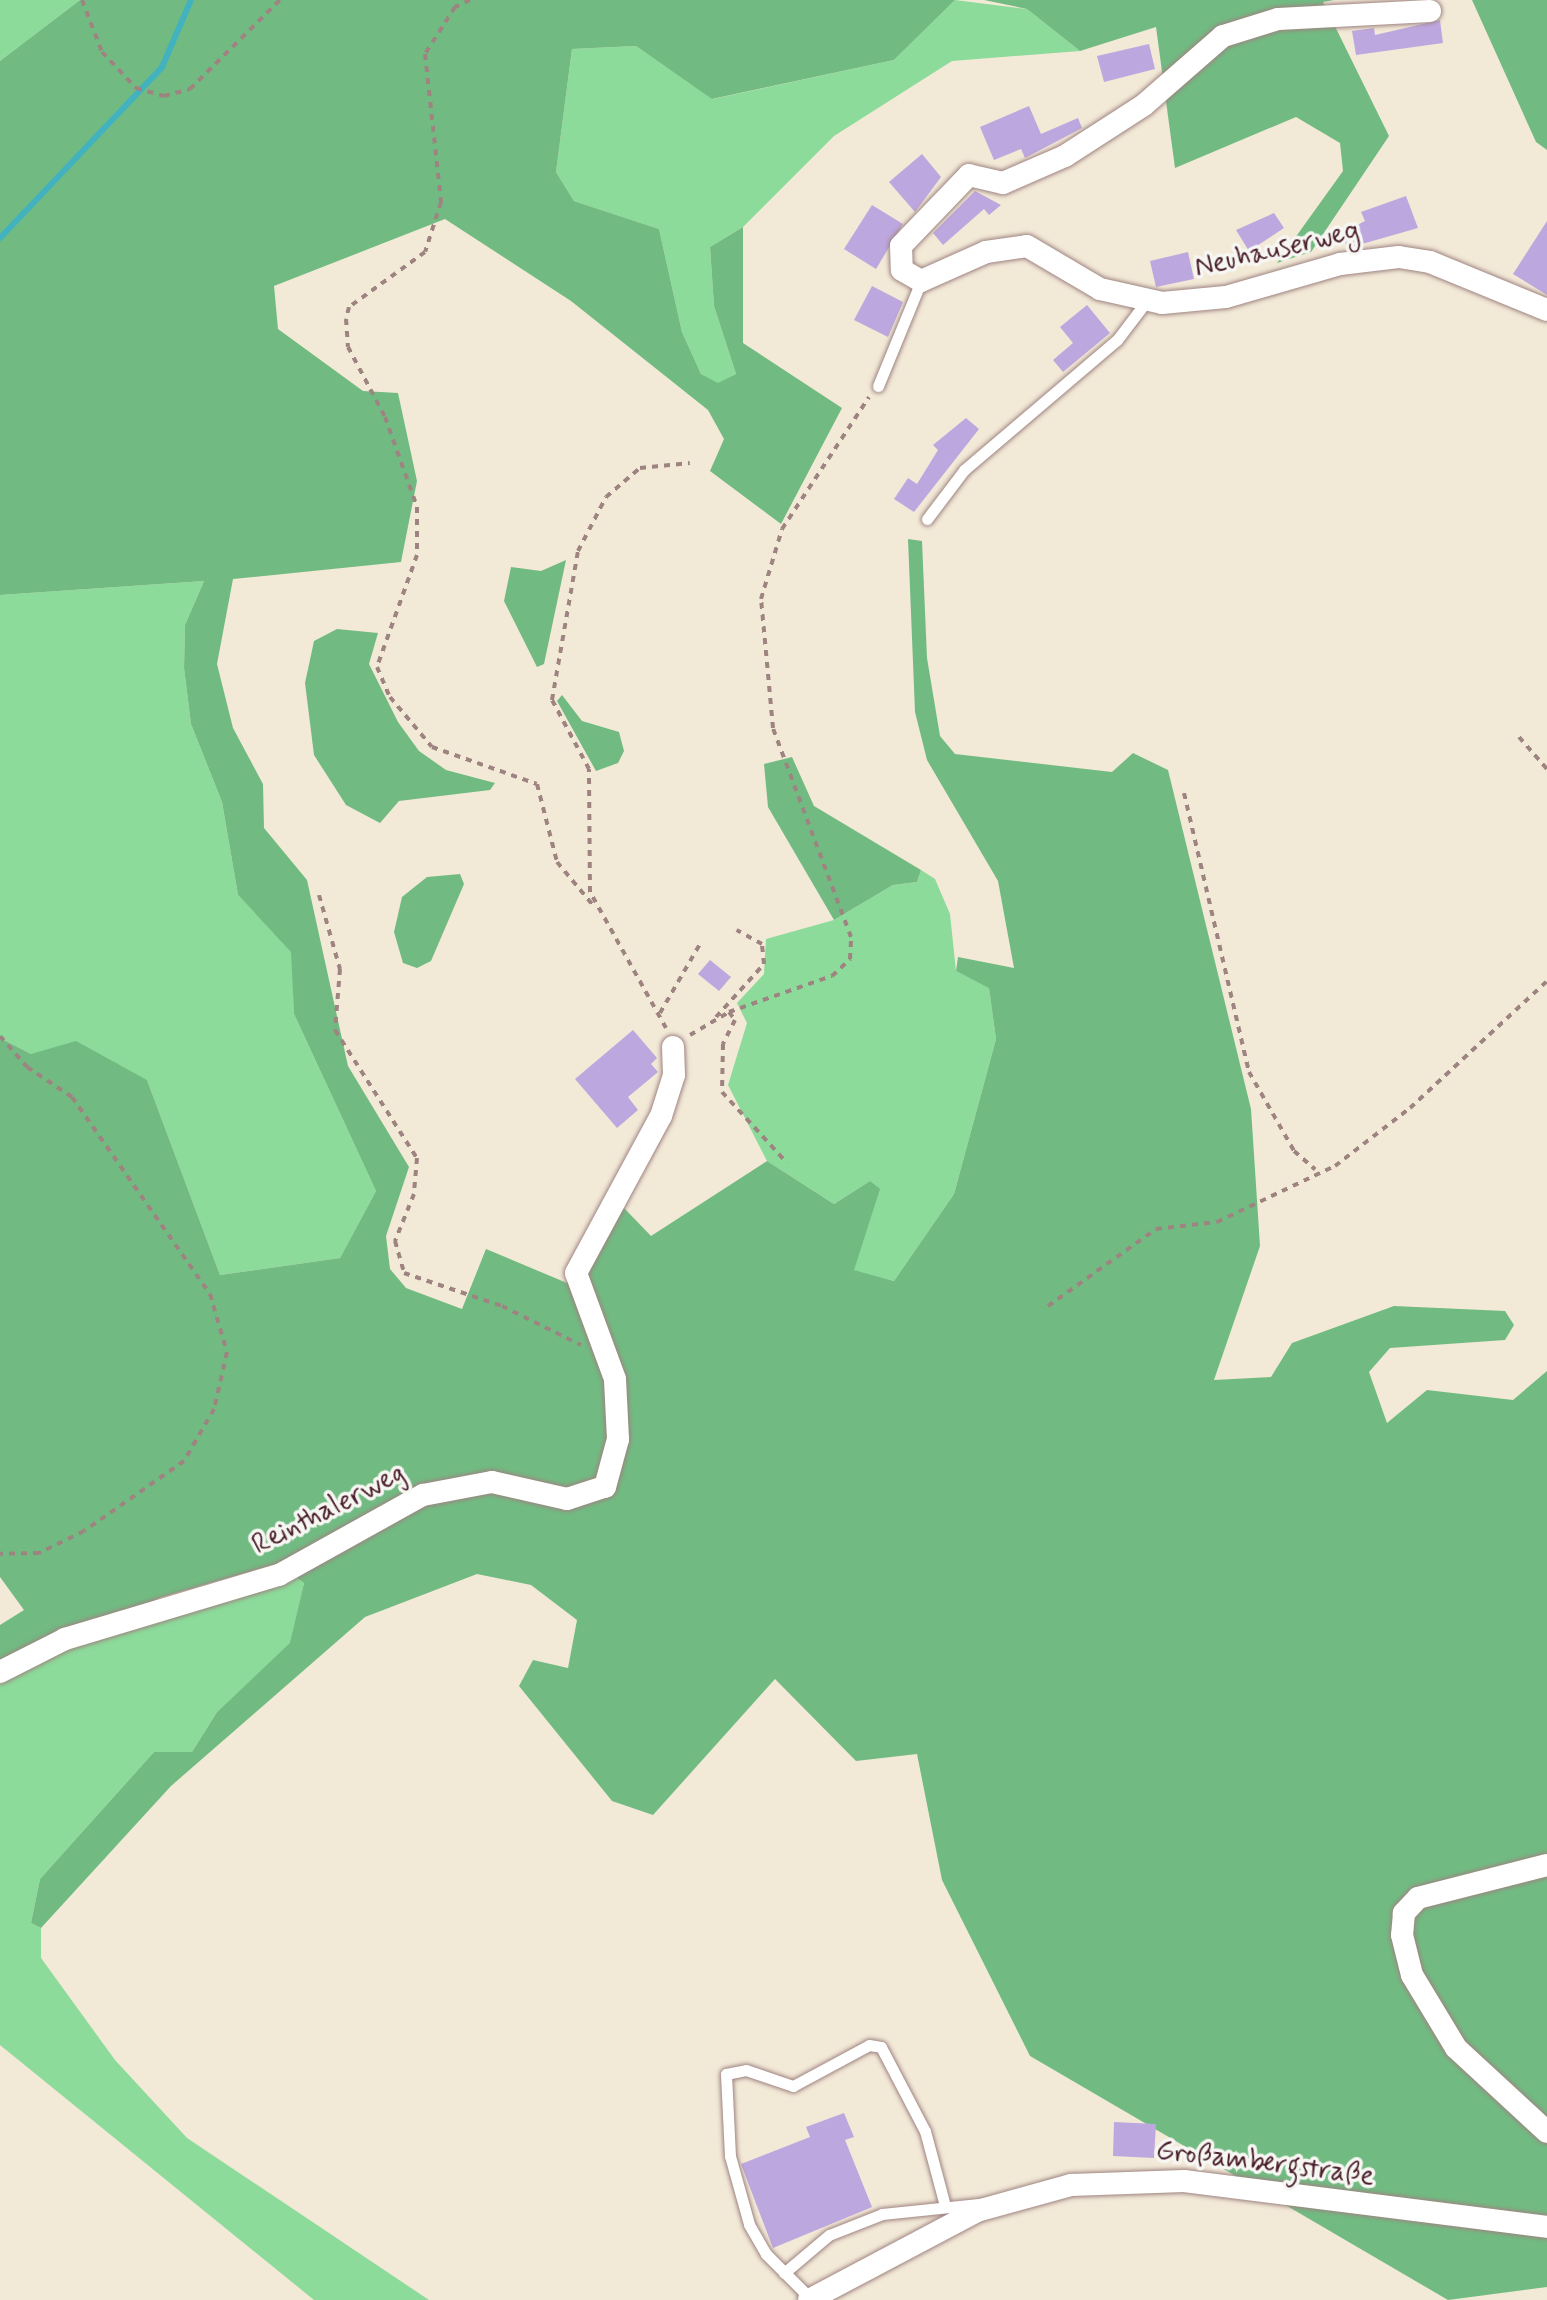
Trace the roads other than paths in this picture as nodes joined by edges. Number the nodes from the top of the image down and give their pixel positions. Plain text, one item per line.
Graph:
1 (1430, 11) dead end
2 (921, 281) junction
3 (1145, 303) junction
4 (1547, 310) edge
5 (878, 386) road end
6 (927, 519) dead end
7 (673, 1047) road end
8 (0, 1672) edge
9 (1547, 1865) edge
10 (1547, 2132) edge
11 (944, 2202) junction
12 (996, 2204) junction
13 (1547, 2227) edge
14 (784, 2273) junction
15 (810, 2299) edge

1 - 2 street
2 - 3 street, Neuhauserweg
2 - 5 lane
3 - 4 street, Neuhauserweg
3 - 6 lane
7 - 8 street, Reinthalerweg
9 - 10 street
11 - 12 lane
11 - 14 lane
11 - 14 lane
12 - 13 street, Großambergstraße
12 - 15 street, Großambergstraße
14 - 15 lane

